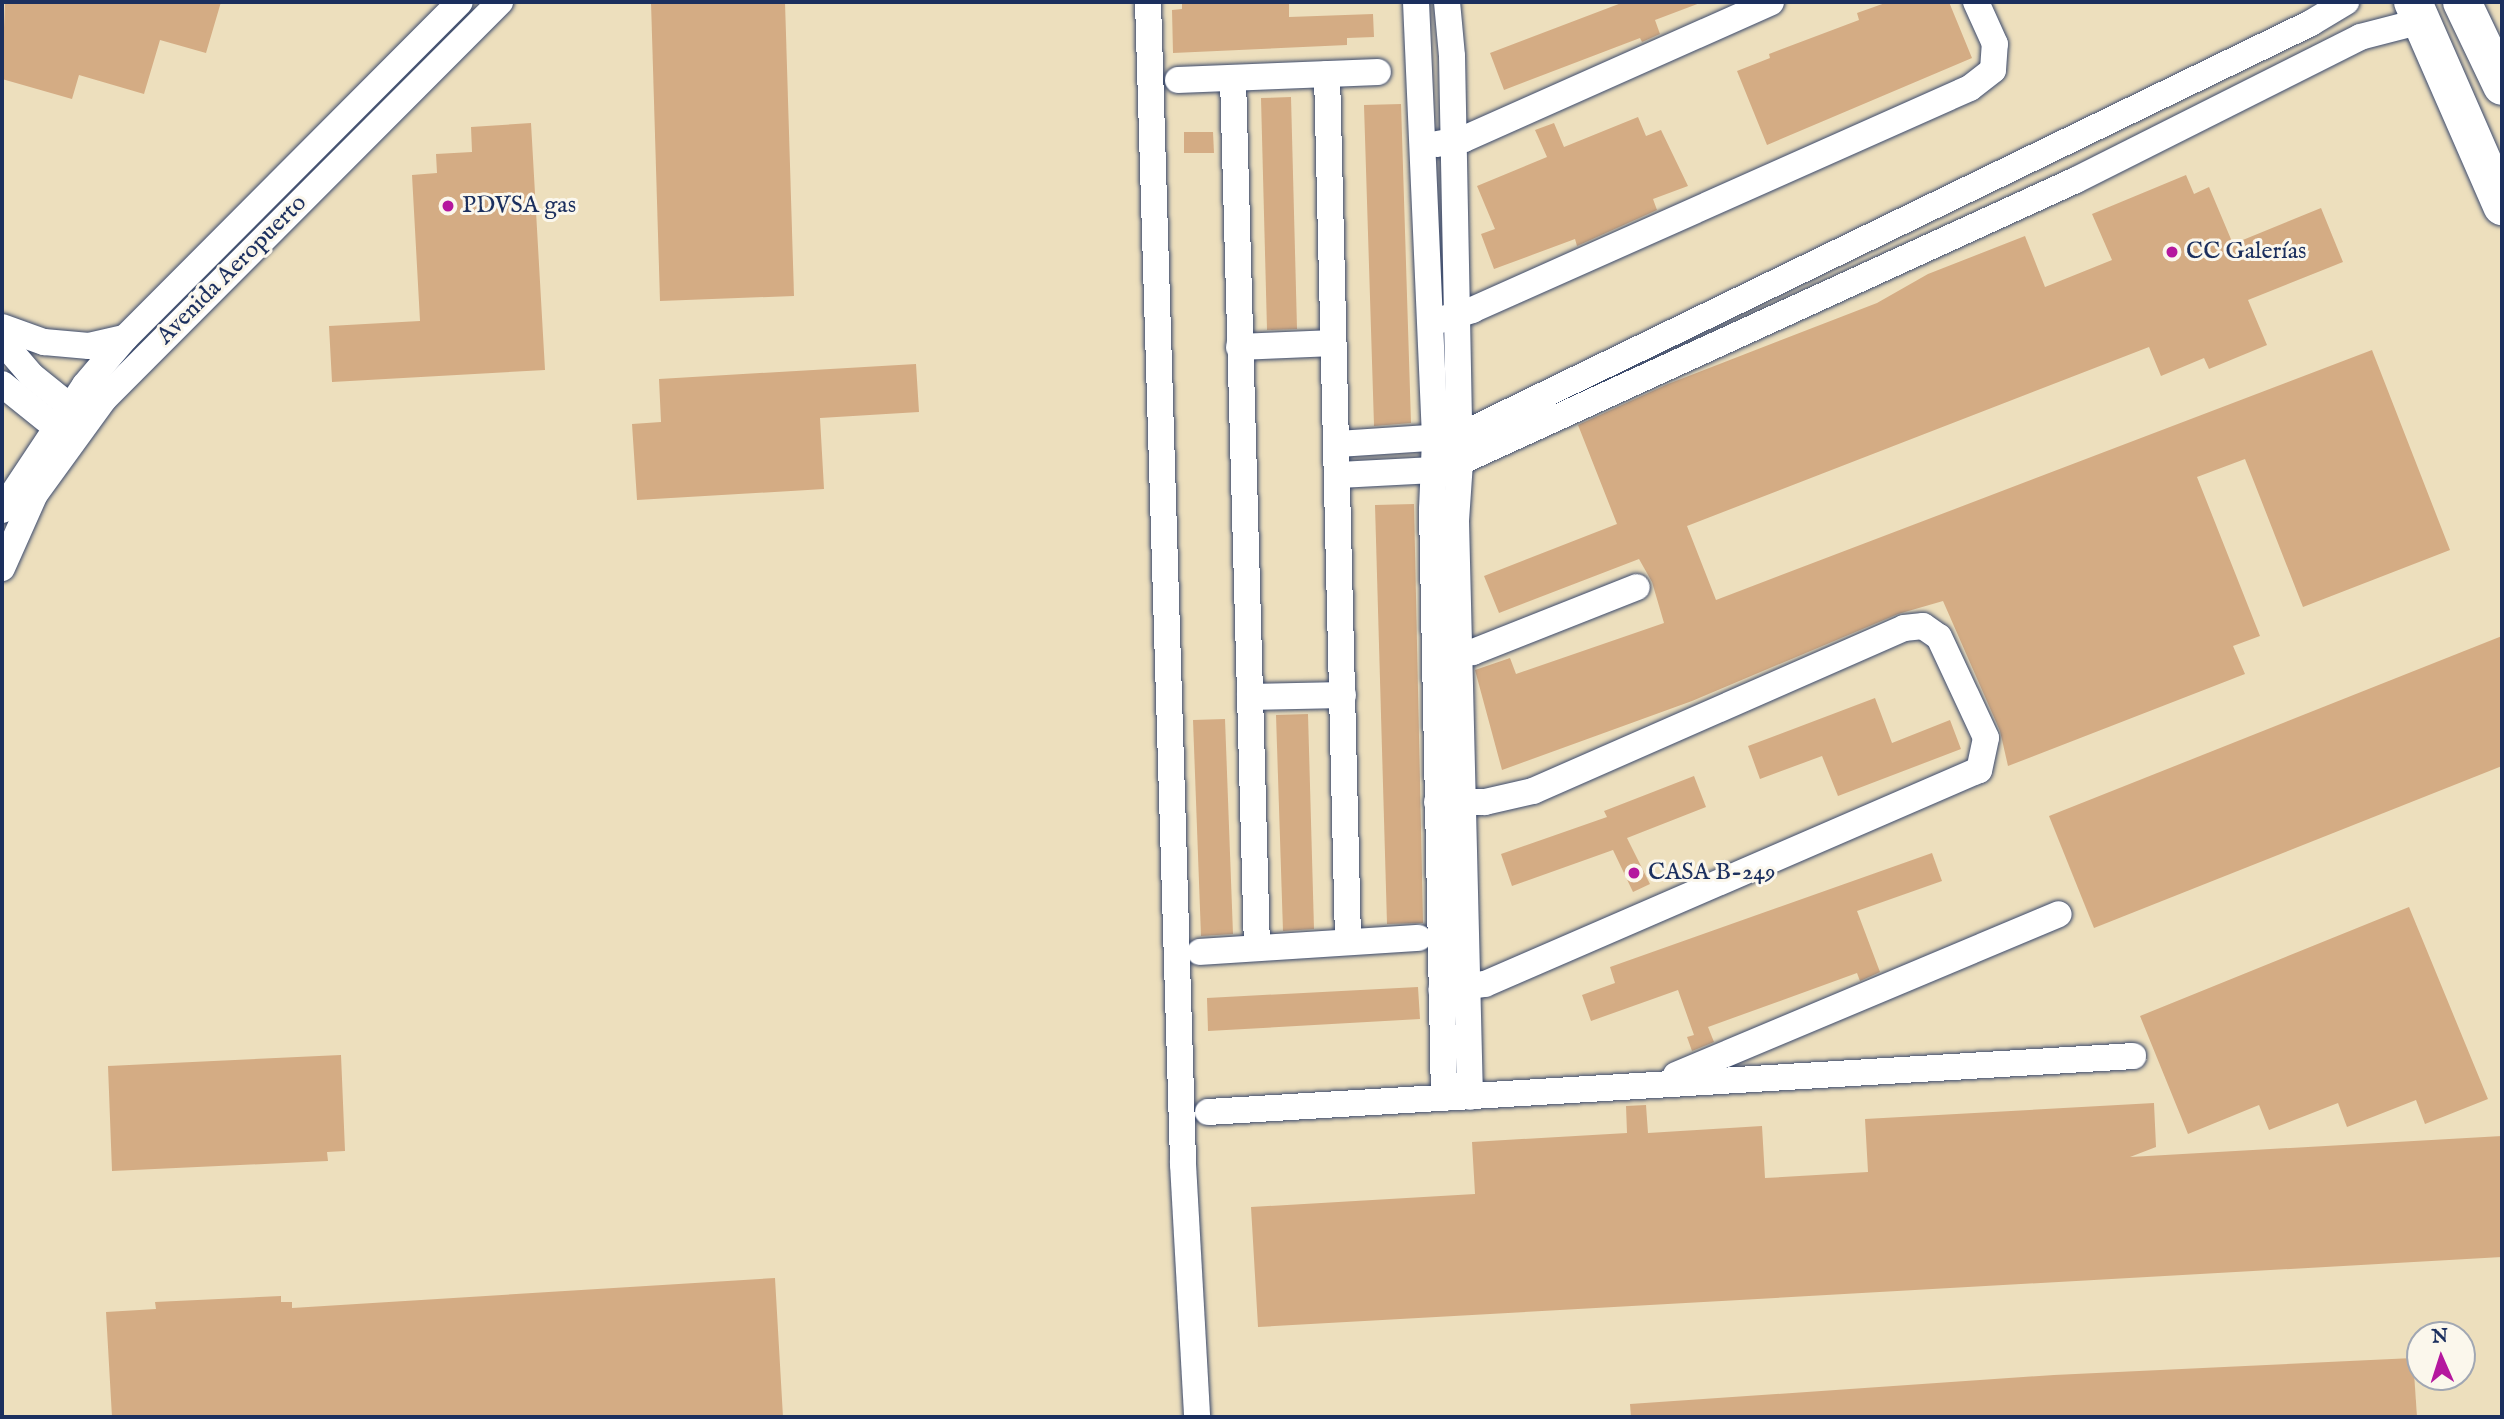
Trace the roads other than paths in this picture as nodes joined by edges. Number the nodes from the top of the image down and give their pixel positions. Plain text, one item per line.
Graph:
1 (460, 2) edge
2 (500, 2) edge
3 (1148, 2) edge
4 (1416, 2) edge
5 (1447, 2) edge
6 (1771, 2) edge
7 (1976, 2) edge
8 (2346, 2) edge
9 (2462, 2) edge
10 (2418, 11) edge
11 (1452, 57) junction
12 (1421, 59) junction
13 (1378, 72) dead end
14 (1327, 74) junction
15 (1233, 78) junction
16 (1178, 80) dead end
17 (2502, 86) edge
18 (1453, 142) junction
19 (1425, 146) junction
20 (2502, 206) edge
21 (1455, 317) junction
22 (1428, 322) junction
23 (2, 327) edge
24 (125, 338) junction
25 (2, 341) edge
26 (1334, 343) junction
27 (1239, 347) junction
28 (2, 384) edge
29 (71, 424) junction
30 (1338, 444) junction
31 (1451, 446) junction
32 (1434, 470) junction
33 (1339, 475) junction
34 (2, 510) edge
35 (2, 568) edge
36 (1637, 587) dead end
37 (1447, 653) junction
38 (1343, 695) junction
39 (1250, 697) junction
40 (1437, 802) junction
41 (1464, 803) junction
42 (2059, 914) dead end
43 (1419, 938) dead end
44 (1348, 943) junction
45 (1257, 948) junction
46 (1200, 951) dead end
47 (1468, 988) junction
48 (1441, 990) junction
49 (2133, 1056) dead end
50 (1658, 1082) junction
51 (1470, 1097) junction
52 (1444, 1098) junction
53 (1208, 1112) dead end
54 (1197, 1417) edge

1 - 24 street, Avenida Aeropuerto
2 - 29 street, Avenida Aeropuerto
3 - 54 street
4 - 12 street
5 - 11 street
6 - 18 street
7 - 21 street
8 - 31 street
9 - 17 highway
10 - 20 highway
10 - 31 street
11 - 12 street
11 - 18 street
12 - 19 street
13 - 14 street
14 - 15 street
14 - 26 street
15 - 16 street
15 - 27 street
18 - 19 street
18 - 21 street
19 - 22 street
21 - 22 street
21 - 31 street
22 - 31 street
23 - 24 street
24 - 29 street, Avenida Aeropuerto
25 - 29 street
26 - 27 street
26 - 30 street
27 - 39 street
28 - 29 street
29 - 34 street, Avenida Aeropuerto
29 - 35 street, Avenida Aeropuerto
30 - 31 street
30 - 33 street
31 - 32 street
31 - 37 street
32 - 33 street
32 - 37 street
33 - 38 street
36 - 37 street
37 - 40 street
37 - 41 street
38 - 39 street
38 - 44 street
39 - 45 street
40 - 41 street
40 - 48 street
41 - 47 street
41 - 47 street
42 - 50 street
43 - 44 street
44 - 45 street
45 - 46 street
47 - 48 street
47 - 51 street
48 - 52 street
49 - 50 street
50 - 51 street
51 - 52 street
52 - 53 street

